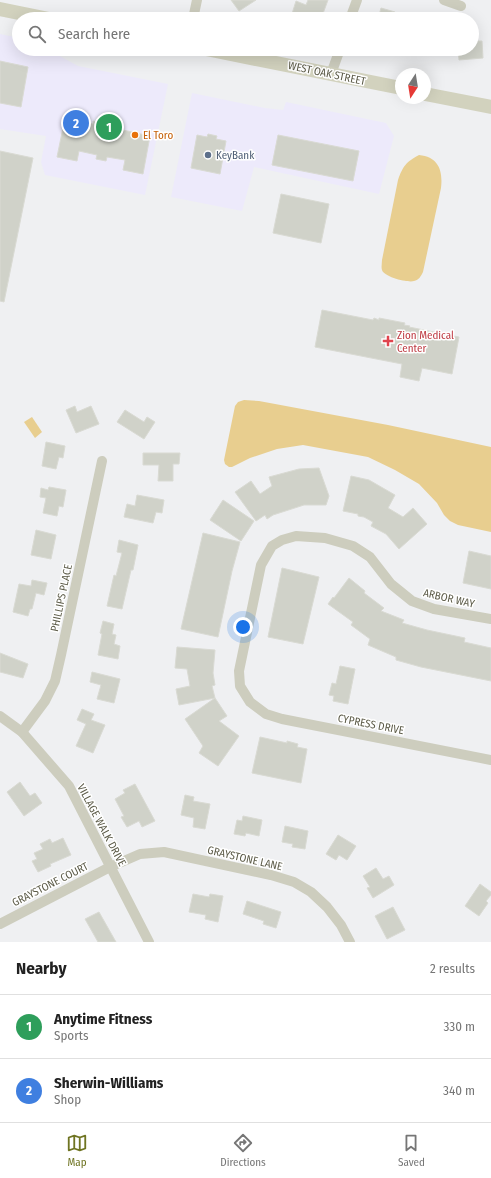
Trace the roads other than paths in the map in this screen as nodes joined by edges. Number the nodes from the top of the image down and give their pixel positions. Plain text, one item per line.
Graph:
1 (197, 0) edge
2 (357, 0) edge
3 (444, 0) edge
4 (461, 6) dead end
5 (0, 9) edge
6 (15, 12) edge
7 (194, 12) edge
8 (353, 12) edge
9 (241, 56) edge
10 (337, 56) edge
11 (331, 74) junction
12 (395, 87) edge
13 (431, 95) edge
14 (491, 107) edge
15 (102, 462) dead end
16 (491, 619) edge
17 (250, 702) joint
18 (0, 716) edge
19 (22, 732) junction
20 (491, 760) edge
21 (110, 867) junction
22 (0, 924) edge
23 (149, 942) edge
24 (350, 942) edge

1 - 7 street
2 - 8 street
3 - 4 street
5 - 6 main road
9 - 11 main road, WEST OAK STREET
10 - 11 street
11 - 12 main road, WEST OAK STREET
13 - 14 main road
15 - 19 street, PHILLIPS PLACE
16 - 17 street, ARBOR WAY
17 - 20 street, CYPRESS DRIVE
18 - 19 street, VILLAGE WALK DRIVE
19 - 21 street, VILLAGE WALK DRIVE
21 - 22 street, GRAYSTONE COURT
21 - 23 street, VILLAGE WALK DRIVE
21 - 24 street, GRAYSTONE LANE

